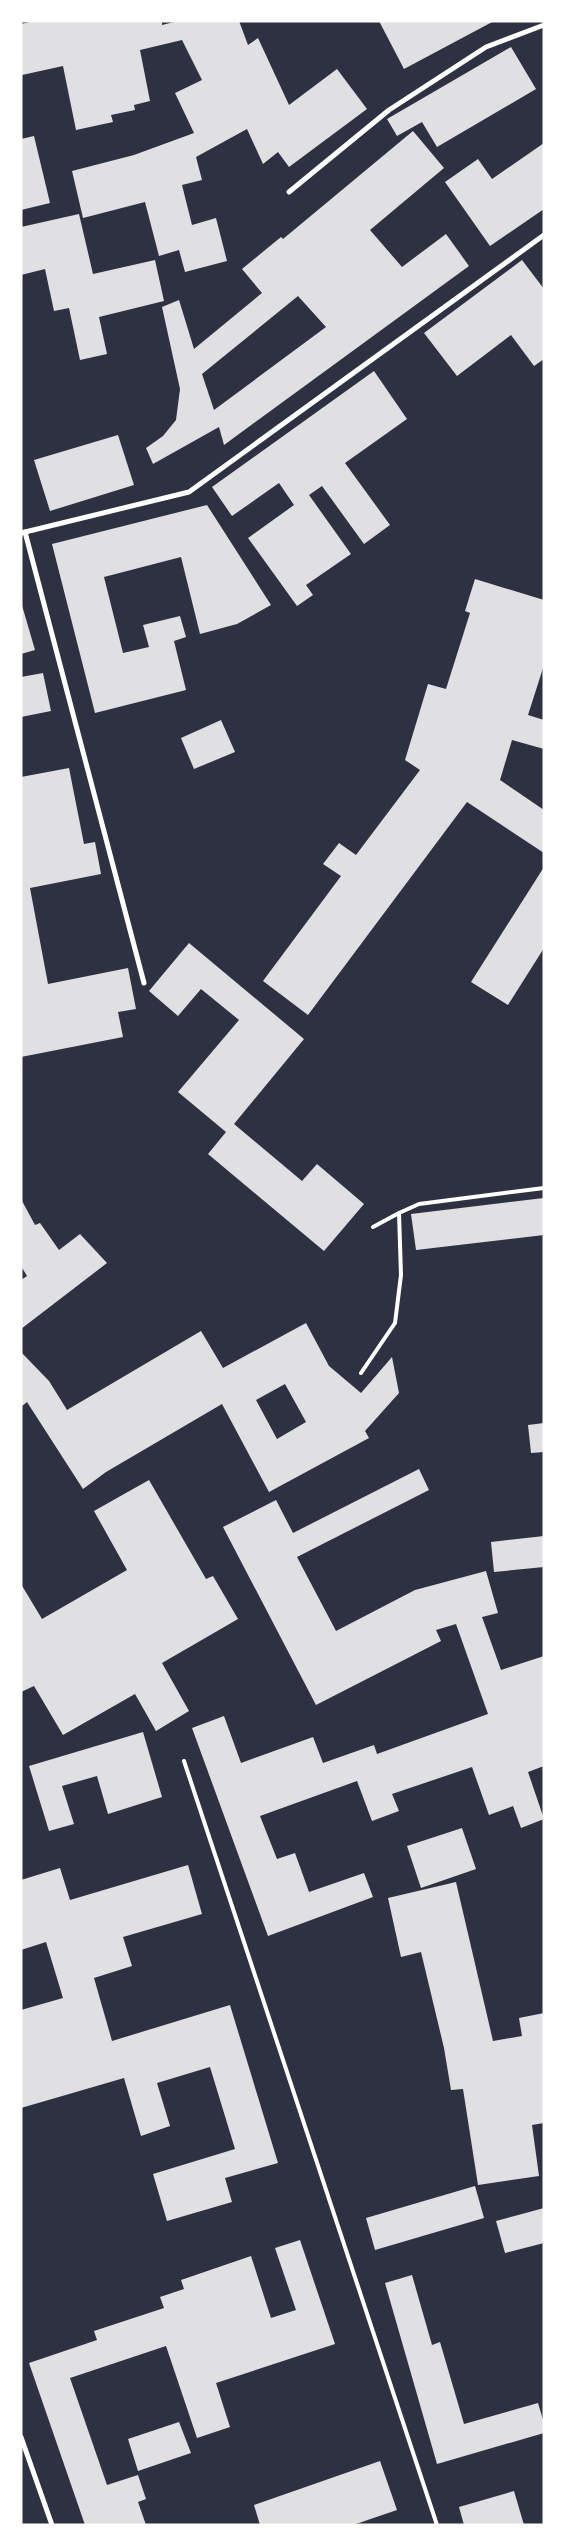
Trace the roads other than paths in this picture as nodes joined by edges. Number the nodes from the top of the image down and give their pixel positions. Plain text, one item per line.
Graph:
1 (544, 24) edge
2 (289, 192) dead end
3 (544, 235) edge
4 (23, 532) edge
5 (144, 983) dead end
6 (544, 1188) edge
7 (399, 1213) junction
8 (373, 1226) dead end
9 (361, 1373) dead end
10 (184, 1761) dead end
11 (21, 2437) edge
12 (52, 2525) edge
13 (437, 2525) edge

1 - 2 street
3 - 4 street
4 - 5 street
6 - 7 lane
7 - 8 lane
7 - 9 lane
10 - 13 lane
11 - 12 street

